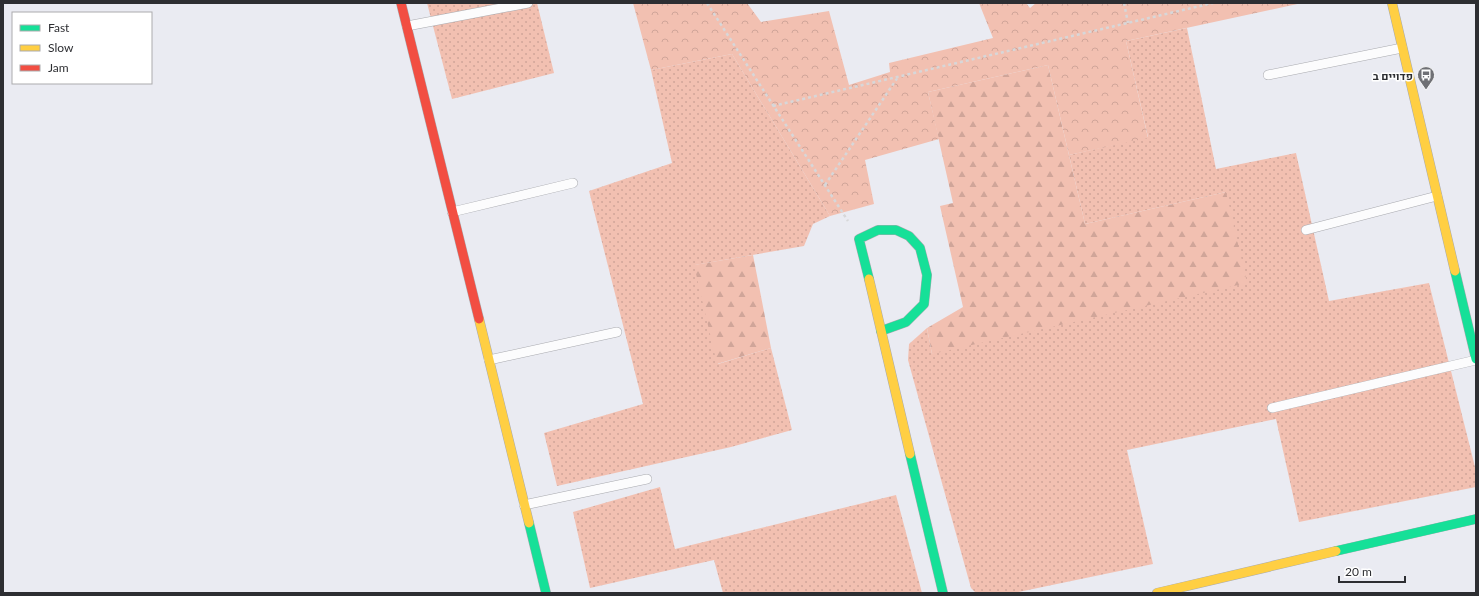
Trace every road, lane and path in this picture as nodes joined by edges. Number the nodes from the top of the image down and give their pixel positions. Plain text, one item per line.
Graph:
1 (401, 3) edge
2 (528, 3) edge
3 (707, 3) edge
4 (1124, 3) edge
5 (1213, 3) edge
6 (1392, 3) edge
7 (1128, 23) junction
8 (406, 26) junction
9 (1402, 48) junction
10 (1268, 75) dead end
11 (898, 77) junction
12 (773, 106) junction
13 (573, 183) dead end
14 (824, 186) junction
15 (1437, 196) junction
16 (452, 212) junction
17 (1306, 230) dead end
18 (859, 239) junction
19 (881, 331) junction
20 (617, 332) dead end
21 (1476, 359) edge
22 (489, 360) junction
23 (1272, 408) dead end
24 (647, 480) dead end
25 (524, 505) junction
26 (1476, 519) edge
27 (546, 593) edge
28 (943, 593) edge
29 (1157, 593) edge

1 - 8 street
2 - 8 lane
3 - 12 path
4 - 7 path
5 - 7 path
6 - 9 street
7 - 11 path
8 - 16 street
9 - 10 lane
9 - 15 street
11 - 12 path
11 - 14 path
12 - 14 path
13 - 16 lane
14 - 18 path
15 - 17 lane
15 - 21 street
16 - 22 street
18 - 19 street
18 - 19 street
19 - 28 street
20 - 22 lane
21 - 23 lane
22 - 25 street
24 - 25 lane
25 - 27 street
26 - 29 street

